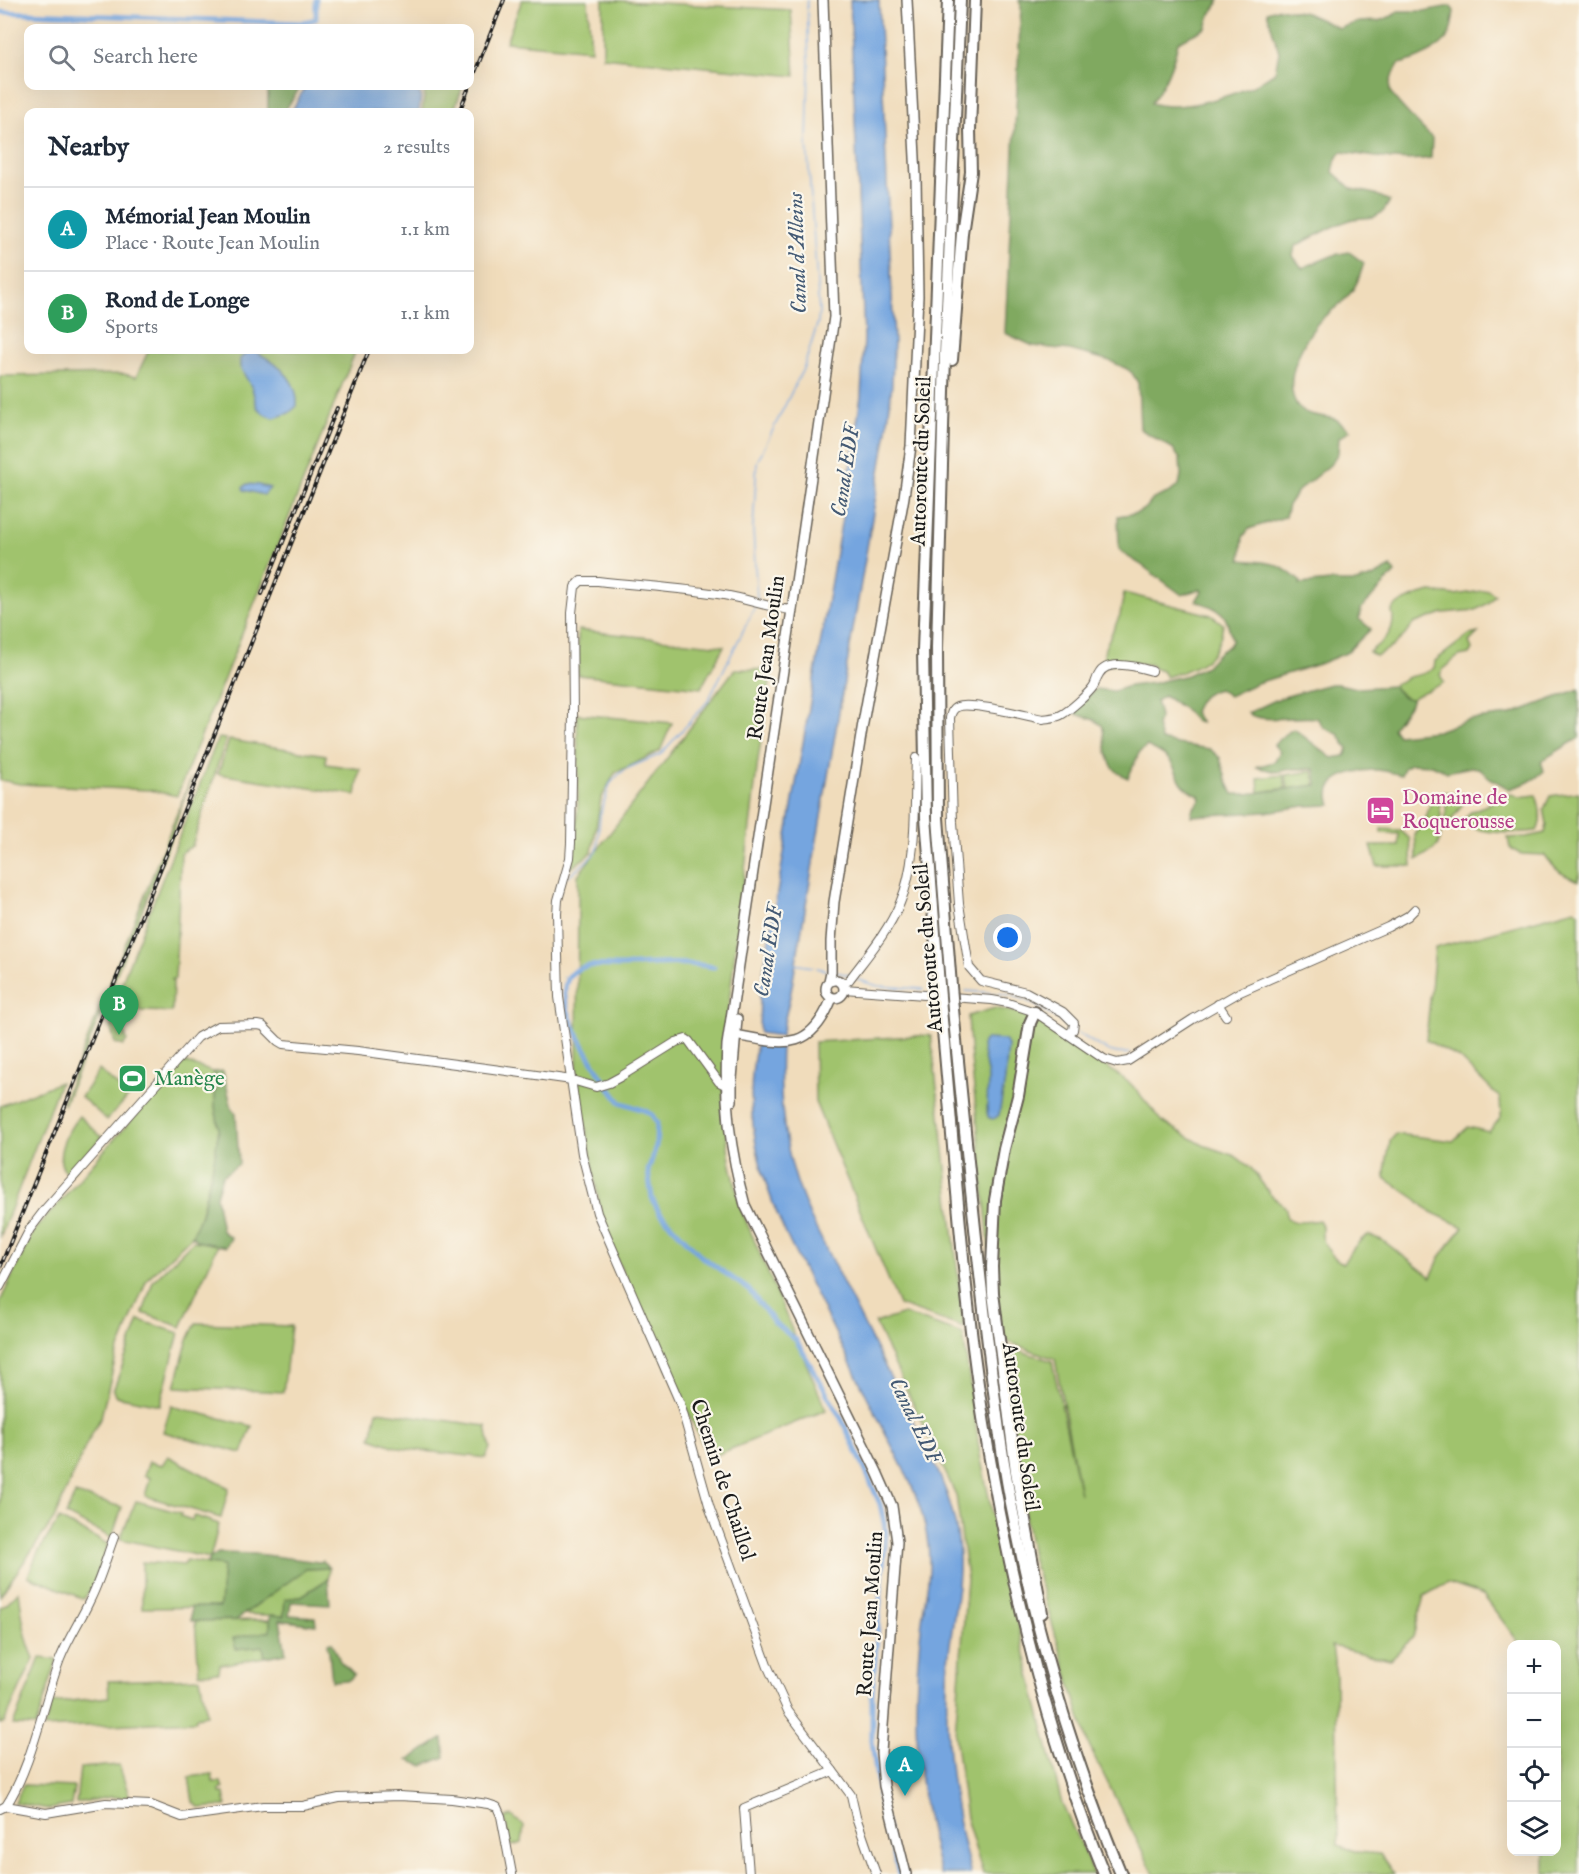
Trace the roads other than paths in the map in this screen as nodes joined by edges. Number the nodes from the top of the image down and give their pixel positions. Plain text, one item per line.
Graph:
1 (823, 0) edge
2 (907, 0) edge
3 (948, 0) edge
4 (960, 0) edge
5 (975, 0) edge
6 (942, 462) junction
7 (792, 610) junction
8 (1152, 672) dead end
9 (916, 758) dead end
10 (1415, 909) dead end
11 (747, 916) junction
12 (836, 981) junction
13 (832, 998) junction
14 (1218, 1004) junction
15 (1035, 1012) junction
16 (1226, 1016) dead end
17 (1068, 1034) junction
18 (732, 1041) junction
19 (572, 1080) junction
20 (729, 1083) junction
21 (762, 1240) junction
22 (0, 1287) edge
23 (114, 1537) dead end
24 (1056, 1689) junction
25 (833, 1771) junction
26 (3, 1807) edge
27 (512, 1874) edge
28 (749, 1874) edge
29 (876, 1874) edge
30 (906, 1874) edge
31 (1104, 1874) edge
32 (1121, 1874) edge

1 - 7 main road, Route Jean Moulin
2 - 12 main road
3 - 31 highway, Autoroute du Soleil, bridge
4 - 6 highway, Autoroute du Soleil
5 - 6 highway
6 - 24 highway, Autoroute du Soleil, bridge
7 - 11 main road, Route Jean Moulin
7 - 19 street, Chemin de Chaillol
8 - 17 street
9 - 12 street
10 - 14 street
11 - 18 main road
11 - 18 main road, Route Jean Moulin
12 - 13 main road
12 - 13 main road
12 - 15 street
13 - 18 main road
14 - 16 street
14 - 17 street
15 - 17 street
15 - 24 highway
18 - 20 main road, Route Jean Moulin
19 - 20 street
19 - 22 street
19 - 25 street, Chemin de Chaillol
20 - 21 main road, Route Jean Moulin
20 - 21 main road, Route Jean Moulin
21 - 30 main road, Route Jean Moulin
23 - 26 street
24 - 32 highway, Autoroute du Soleil
25 - 28 street
25 - 29 street, Chemin de Chaillol
26 - 27 street

